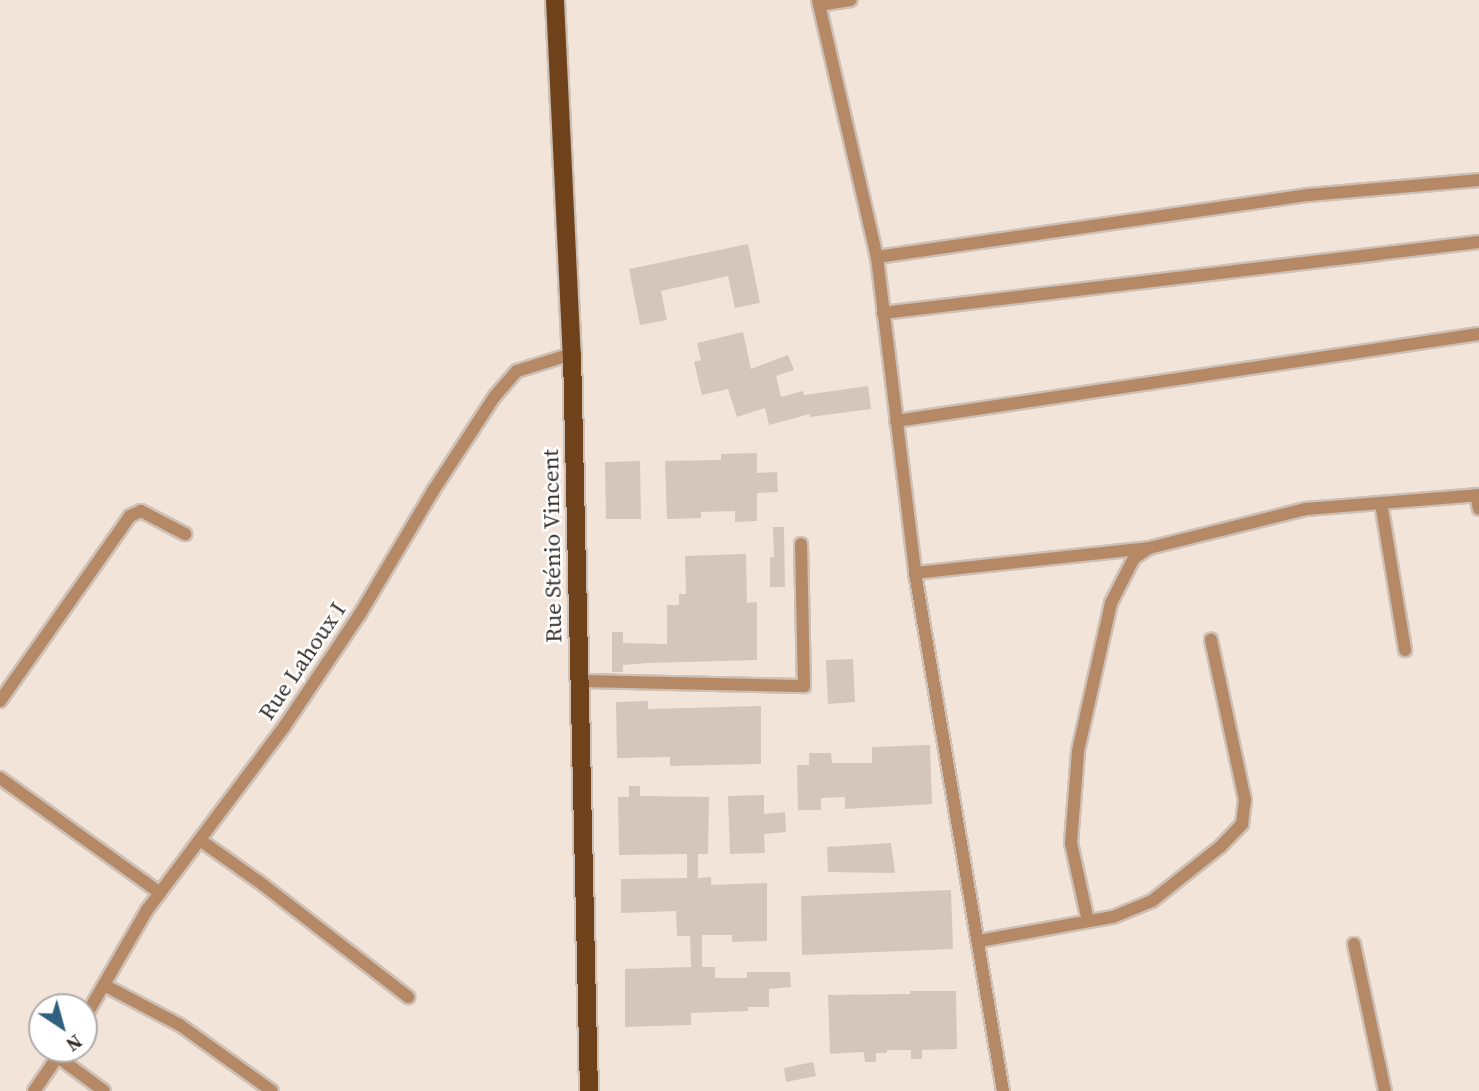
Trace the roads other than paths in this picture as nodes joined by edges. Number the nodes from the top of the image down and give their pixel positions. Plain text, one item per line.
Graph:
1 (555, 0) edge
2 (851, 0) edge
3 (818, 2) edge
4 (1479, 180) edge
5 (1479, 242) edge
6 (877, 257) junction
7 (883, 313) junction
8 (1479, 334) edge
9 (572, 354) junction
10 (896, 421) junction
11 (1478, 495) edge
12 (1381, 503) junction
13 (1479, 509) edge
14 (185, 534) dead end
15 (801, 544) dead end
16 (1149, 548) junction
17 (915, 573) junction
18 (1211, 640) dead end
19 (1405, 650) dead end
20 (579, 681) junction
21 (0, 701) edge
22 (0, 778) edge
23 (200, 840) junction
24 (160, 893) junction
25 (1088, 921) junction
26 (979, 941) junction
27 (1354, 944) dead end
28 (104, 985) junction
29 (98, 995) edge
30 (408, 997) dead end
31 (54, 1063) edge
32 (72, 1063) edge
33 (34, 1091) edge
34 (104, 1091) edge
35 (272, 1091) edge
36 (589, 1091) edge
37 (1003, 1091) edge
38 (1385, 1091) edge

1 - 9 main road, Rue Sténio Vincent
2 - 3 street
3 - 6 street
4 - 6 street
5 - 7 street
6 - 7 street
7 - 10 street
8 - 10 street
9 - 20 main road, Rue Sténio Vincent
9 - 23 street, Rue Lahoux I
10 - 17 street
11 - 12 street
11 - 13 street
12 - 16 street
12 - 19 street
14 - 21 street
15 - 20 street
16 - 17 street
16 - 25 street
17 - 26 street
18 - 25 street
20 - 36 main road, Rue Sténio Vincent
22 - 24 street
23 - 24 street, Rue Lahoux I
23 - 30 street
24 - 28 street, Rue Lahoux I
25 - 26 street
26 - 37 street
27 - 38 street
28 - 29 street, Rue Lahoux I
28 - 35 street
31 - 33 street
32 - 34 street

